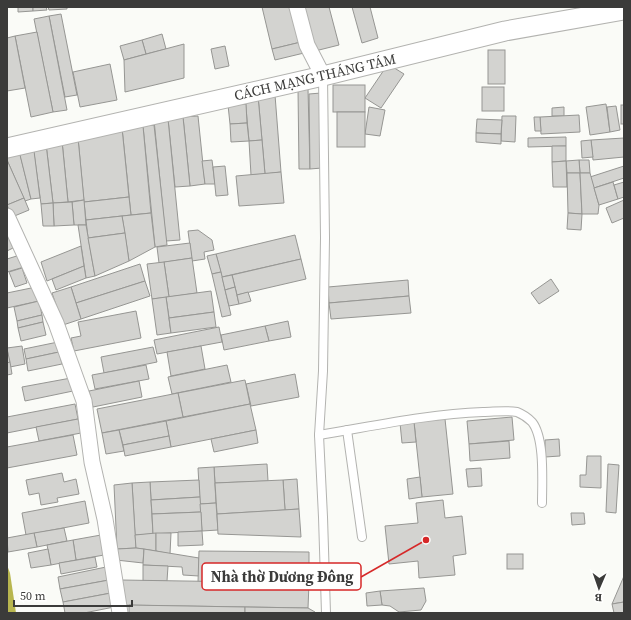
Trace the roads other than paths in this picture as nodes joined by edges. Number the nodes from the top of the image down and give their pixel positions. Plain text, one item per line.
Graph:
1 (297, 7) edge
2 (624, 10) edge
3 (323, 76) junction
4 (7, 148) edge
5 (7, 216) edge
6 (347, 430) junction
7 (319, 435) junction
8 (542, 503) dead end
9 (362, 537) dead end
10 (120, 613) edge
11 (326, 613) edge

1 - 3 street
2 - 3 street, CÁCH MẠNG THÁNG TÁM
3 - 4 street, CÁCH MẠNG THÁNG TÁM
3 - 7 lane
5 - 10 street
6 - 7 lane
6 - 8 lane
6 - 9 lane
7 - 11 lane

